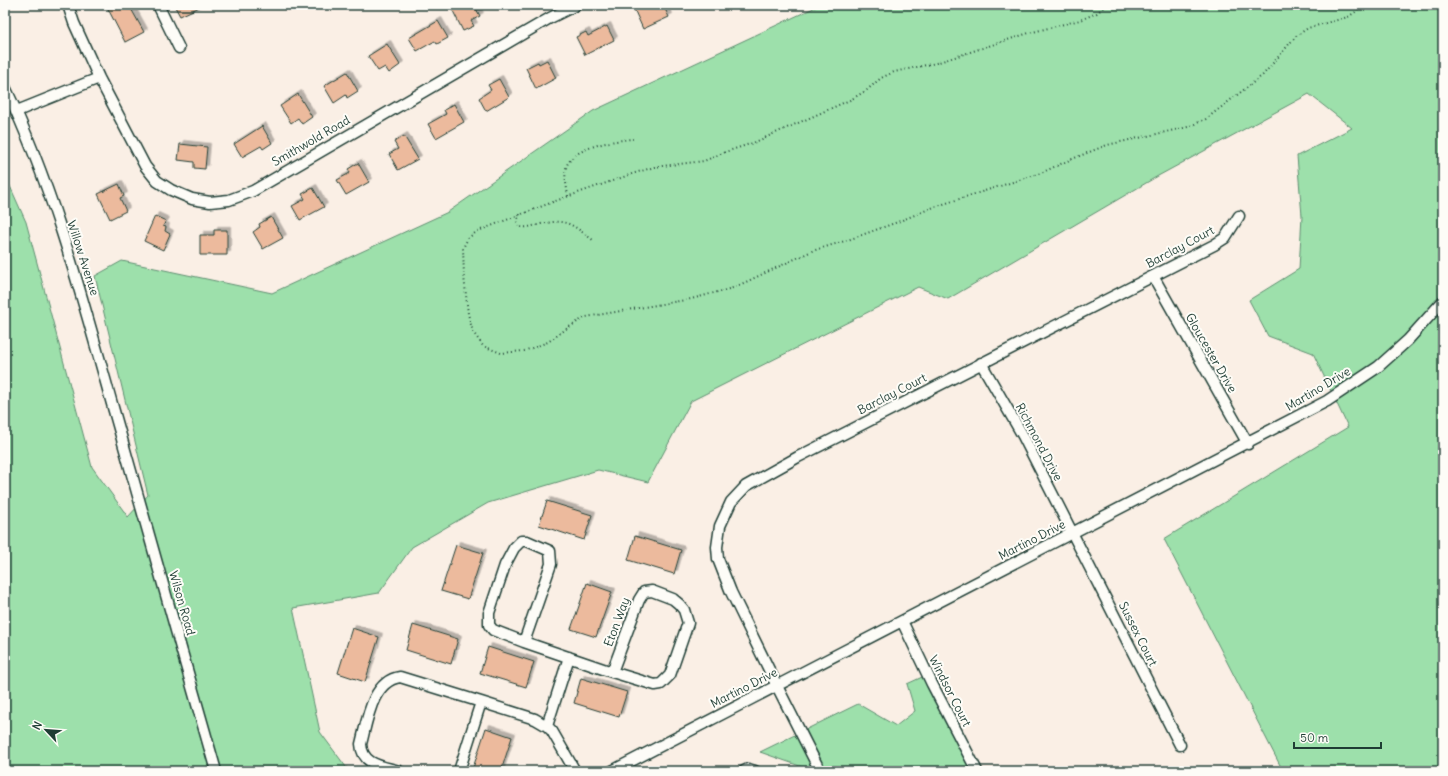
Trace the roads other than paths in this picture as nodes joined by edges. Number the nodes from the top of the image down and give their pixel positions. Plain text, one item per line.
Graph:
1 (68, 5) edge
2 (158, 5) edge
3 (576, 5) edge
4 (179, 48) dead end
5 (99, 78) junction
6 (5, 86) edge
7 (17, 111) junction
8 (1239, 216) dead end
9 (1153, 276) junction
10 (1443, 301) edge
11 (982, 363) junction
12 (123, 443) joint
13 (1248, 444) junction
14 (1072, 534) junction
15 (902, 621) junction
16 (524, 642) junction
17 (569, 658) junction
18 (612, 672) junction
19 (777, 686) junction
20 (481, 702) junction
21 (547, 726) junction
22 (1180, 746) dead end
23 (216, 771) edge
24 (399, 771) edge
25 (459, 771) edge
26 (575, 771) edge
27 (612, 771) edge
28 (744, 771) edge
29 (755, 771) edge
30 (820, 771) edge
31 (977, 771) edge

1 - 5 street, Smithwold Road
2 - 4 street
3 - 5 street, Smithwold Road
5 - 7 street
6 - 7 street, Willow Avenue
7 - 12 street, Willow Avenue
8 - 9 street, Barclay Court
9 - 11 street, Barclay Court
9 - 13 street, Gloucester Drive
10 - 13 street, Martino Drive
11 - 14 street, Richmond Drive
11 - 19 street, Barclay Court
12 - 23 street, Wilson Road
13 - 14 street, Martino Drive
14 - 15 street, Martino Drive
14 - 22 street, Sussex Court
15 - 19 street, Martino Drive
15 - 31 street, Windsor Court
16 - 16 street, Eton Way
16 - 17 street, Eton Way
17 - 18 street, Eton Way
17 - 21 street
18 - 18 street, Eton Way
19 - 27 street, Martino Drive
19 - 30 street, Barclay Court
20 - 21 street
20 - 24 street
20 - 25 street
21 - 26 street
28 - 29 street

